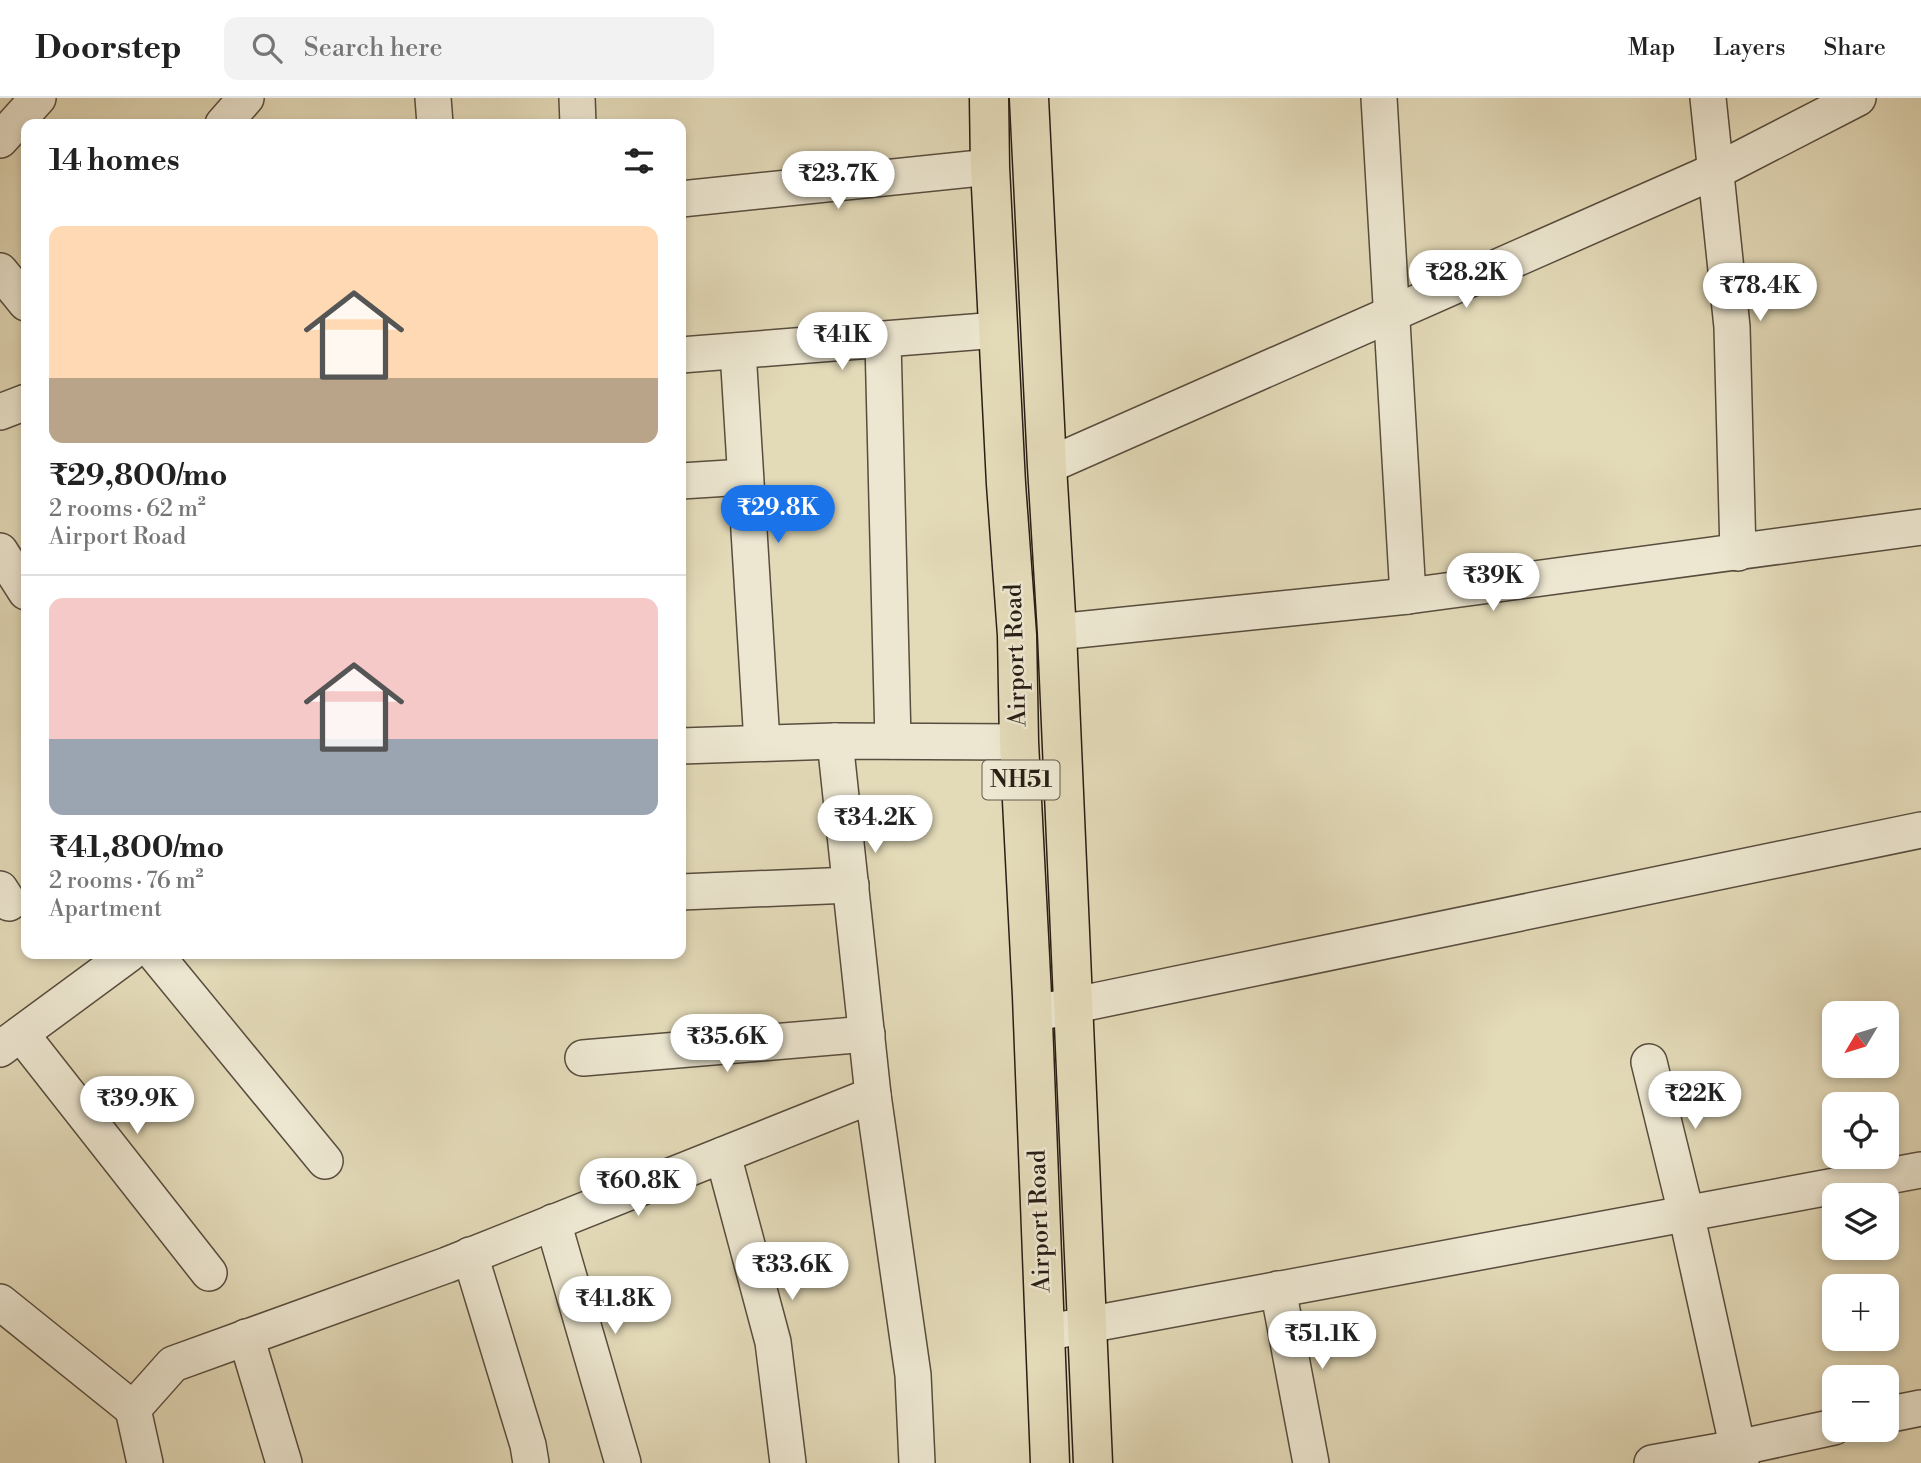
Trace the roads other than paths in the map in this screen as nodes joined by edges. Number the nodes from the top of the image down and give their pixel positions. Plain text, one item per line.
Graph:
1 (38, 98) edge
2 (246, 98) edge
3 (433, 98) edge
4 (577, 98) edge
5 (989, 98) edge
6 (1029, 98) edge
7 (1379, 98) edge
8 (1707, 98) edge
9 (1858, 98) edge
10 (227, 119) edge
11 (435, 119) edge
12 (578, 119) edge
13 (0, 140) edge
14 (990, 167) junction
15 (1715, 171) junction
16 (686, 199) edge
17 (0, 271) edge
18 (21, 297) edge
19 (1391, 314) junction
20 (999, 330) junction
21 (883, 341) junction
22 (738, 351) junction
23 (686, 355) edge
24 (21, 404) edge
25 (0, 412) edge
26 (1047, 466) junction
27 (745, 477) junction
28 (686, 481) edge
29 (1921, 527) edge
30 (0, 551) edge
31 (1738, 553) junction
32 (21, 584) edge
33 (1408, 596) junction
34 (1057, 632) junction
35 (835, 741) junction
36 (893, 741) junction
37 (1019, 741) junction
38 (762, 743) junction
39 (686, 747) edge
40 (1921, 830) edge
41 (850, 885) junction
42 (686, 892) edge
43 (122, 959) edge
44 (159, 959) edge
45 (1073, 1006) junction
46 (1032, 1014) junction
47 (867, 1034) junction
48 (10, 1042) edge
49 (583, 1058) dead end
50 (1649, 1062) dead end
51 (873, 1096) junction
52 (723, 1155) junction
53 (325, 1161) dead end
54 (1921, 1170) edge
55 (1686, 1213) junction
56 (553, 1222) junction
57 (470, 1255) junction
58 (209, 1273) dead end
59 (1278, 1290) junction
60 (0, 1303) edge
61 (1087, 1324) junction
62 (1044, 1333) junction
63 (246, 1337) junction
64 (1921, 1408) edge
65 (133, 1409) junction
66 (1899, 1412) edge
67 (1822, 1431) edge
68 (1739, 1456) edge
69 (145, 1463) edge
70 (284, 1463) edge
71 (531, 1463) edge
72 (623, 1463) edge
73 (788, 1463) edge
74 (917, 1463) edge
75 (1050, 1463) edge
76 (1093, 1463) edge
77 (1311, 1463) edge
78 (1652, 1463) edge

1 - 13 street
2 - 10 street
3 - 11 street
4 - 12 street
5 - 14 highway, Airport Road / NH51
6 - 26 highway, Airport Road / NH51
7 - 19 street
8 - 15 street
9 - 15 street
14 - 16 street
14 - 20 highway, Airport Road / NH51
15 - 19 street
15 - 31 street
17 - 18 street
19 - 26 street
19 - 33 street
20 - 21 street
20 - 37 highway, Airport Road / NH51
21 - 22 street
21 - 36 street
22 - 23 street
22 - 27 street
24 - 25 street
26 - 34 highway, Airport Road / NH51
27 - 28 street
27 - 38 street
29 - 31 street
30 - 32 street
31 - 33 street
33 - 34 street
34 - 45 highway, Airport Road / NH51
35 - 36 street
35 - 38 street
35 - 41 street
36 - 37 street
37 - 46 highway, Airport Road / NH51
38 - 39 street
40 - 45 street
41 - 42 street
41 - 47 street
43 - 48 street
44 - 53 street
45 - 46 street
45 - 61 highway, Airport Road / NH51
46 - 62 highway, Airport Road / NH51
47 - 49 street
47 - 51 street
48 - 58 street
50 - 55 street
51 - 52 street
51 - 74 street
52 - 56 street
52 - 73 street
54 - 55 street
55 - 59 street
55 - 68 street
56 - 57 street
56 - 72 street
57 - 63 street
57 - 71 street
59 - 61 street
59 - 77 street
60 - 65 street
61 - 62 street
61 - 76 highway, Airport Road / NH51
62 - 75 highway, Airport Road / NH51
63 - 65 street
63 - 70 street
64 - 66 street
65 - 69 street
67 - 68 street
68 - 78 street

